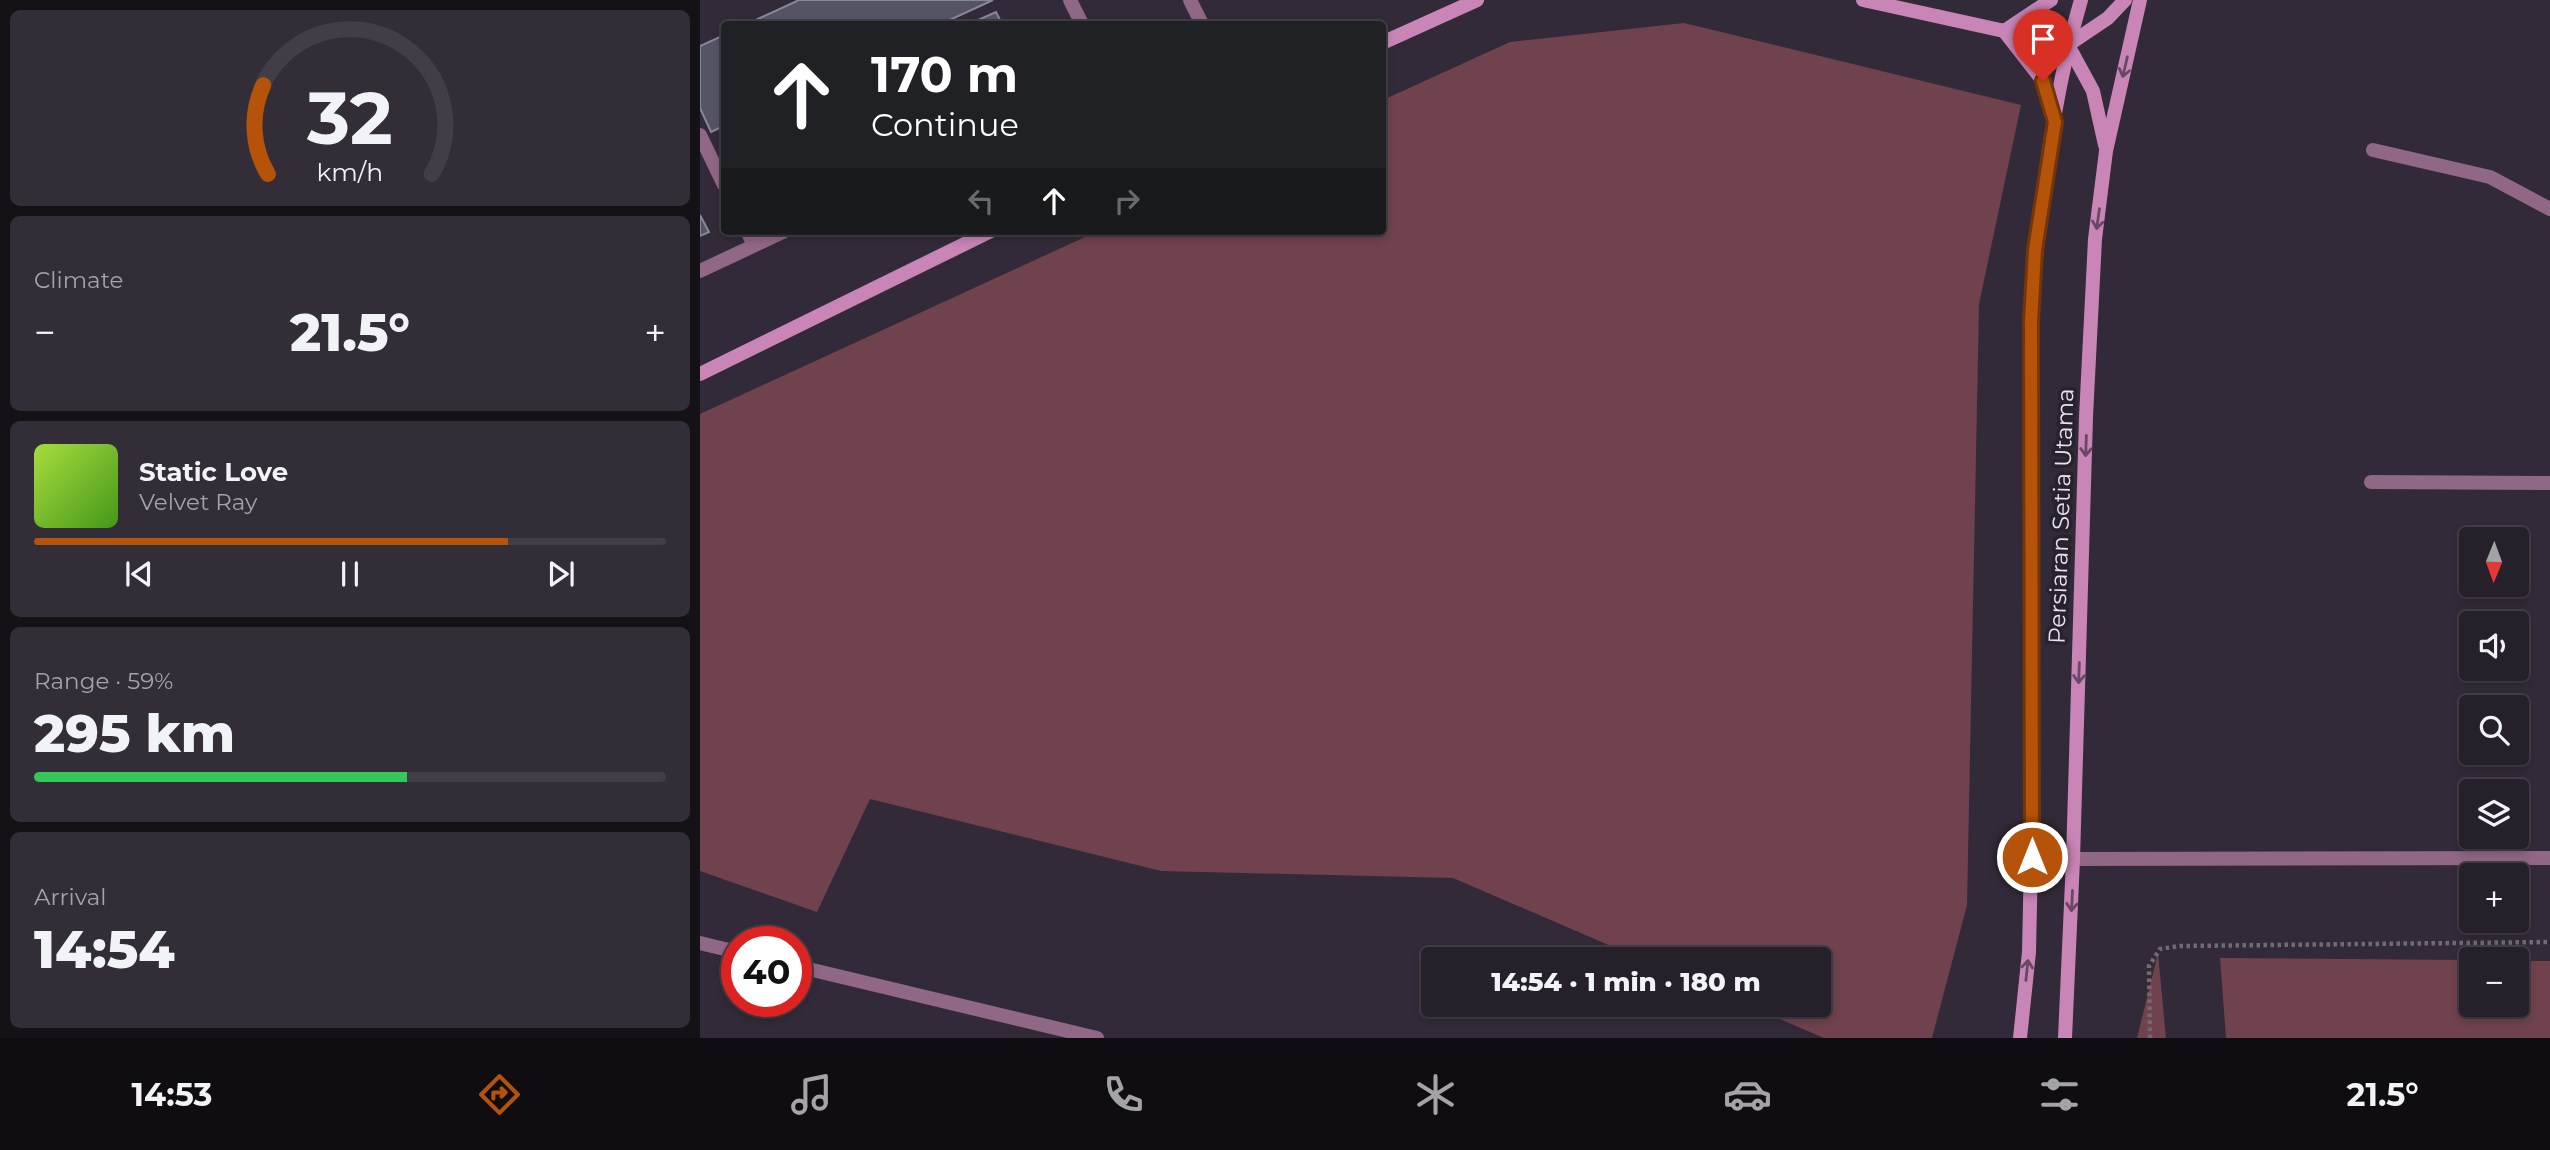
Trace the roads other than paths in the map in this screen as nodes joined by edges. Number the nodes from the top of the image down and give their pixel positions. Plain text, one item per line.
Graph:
1 (1070, 0) edge
2 (1190, 0) edge
3 (1477, 0) edge
4 (1863, 0) edge
5 (2051, 0) edge
6 (2081, 0) edge
7 (2125, 0) edge
8 (2140, 0) edge
9 (1080, 21) edge
10 (1200, 21) edge
11 (2004, 31) junction
12 (1386, 41) edge
13 (2068, 45) junction
14 (2055, 122) junction
15 (700, 135) edge
16 (2373, 150) dead end
17 (2106, 151) junction
18 (721, 179) edge
19 (2550, 209) edge
20 (749, 235) edge
21 (776, 235) edge
22 (983, 235) edge
23 (754, 245) junction
24 (700, 271) edge
25 (700, 374) edge
26 (2371, 482) dead end
27 (2550, 482) edge
28 (2032, 857) junction
29 (2550, 858) edge
30 (2073, 859) junction
31 (700, 943) edge
32 (721, 948) edge
33 (812, 970) edge
34 (1097, 1038) edge
35 (2020, 1038) edge
36 (2066, 1038) edge

1 - 9 street
2 - 10 street
3 - 12 street
4 - 11 street
5 - 11 street
6 - 13 street, Persiaran Setia Utama
7 - 13 street
8 -> 17 street, Persiaran Setia Utama
11 - 13 street
11 - 14 street
13 - 14 street, Persiaran Setia Utama
13 - 17 street
14 - 28 street, Persiaran Setia Utama
15 - 18 street
16 - 19 street
17 -> 30 street, Persiaran Setia Utama
20 - 23 street
21 - 23 street
22 - 25 street
23 - 24 street
26 - 27 street
28 - 30 street
35 -> 28 street, Persiaran Setia Utama
29 - 30 street
30 -> 36 street, Persiaran Setia Utama
31 - 32 street
33 - 34 street

